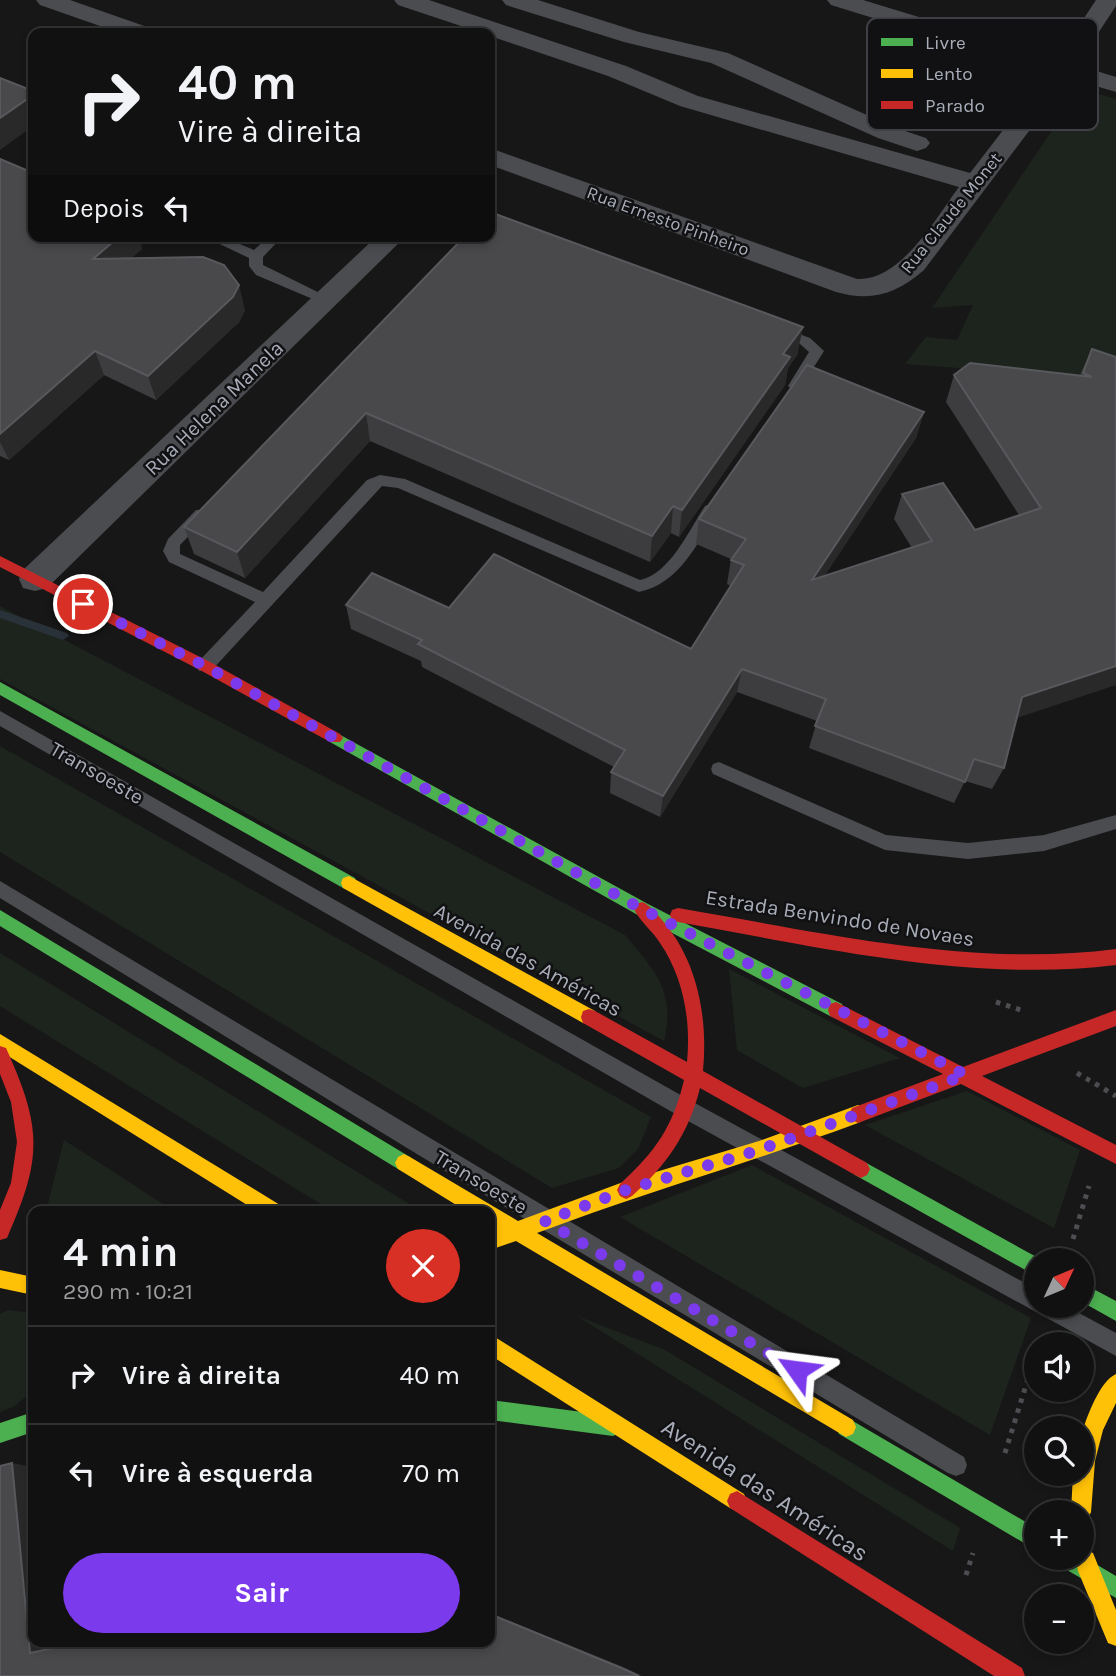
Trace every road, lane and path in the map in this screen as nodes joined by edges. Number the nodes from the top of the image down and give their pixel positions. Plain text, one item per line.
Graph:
1 (48, 0) edge
2 (406, 0) edge
3 (514, 0) edge
4 (839, 0) edge
5 (1108, 0) edge
6 (897, 18) edge
7 (1096, 18) edge
8 (128, 28) edge
9 (489, 28) edge
10 (495, 30) edge
11 (1098, 80) edge
12 (1116, 85) edge
13 (1016, 130) edge
14 (879, 143) junction
15 (495, 158) edge
16 (981, 176) junction
17 (223, 242) edge
18 (270, 242) edge
19 (387, 242) edge
20 (256, 256) junction
21 (846, 286) joint
22 (327, 300) junction
23 (766, 327) edge
24 (783, 403) edge
25 (721, 494) edge
26 (211, 503) edge
27 (0, 561) edge
28 (34, 579) junction
29 (266, 600) junction
30 (205, 666) junction
31 (0, 688) edge
32 (0, 718) edge
33 (719, 769) dead end
34 (1116, 822) edge
35 (0, 889) edge
36 (642, 909) junction
37 (0, 917) edge
38 (1116, 957) edge
39 (1116, 1018) edge
40 (0, 1042) edge
41 (0, 1054) edge
42 (1071, 1070) dead end
43 (966, 1075) junction
44 (696, 1078) junction
45 (1116, 1096) edge
46 (686, 1110) junction
47 (801, 1134) junction
48 (759, 1150) junction
49 (1116, 1155) edge
50 (1092, 1177) dead end
51 (626, 1190) junction
52 (266, 1206) edge
53 (476, 1206) edge
54 (495, 1218) edge
55 (545, 1221) junction
56 (516, 1230) junction
57 (0, 1231) edge
58 (495, 1239) edge
59 (1073, 1239) dead end
60 (1024, 1260) edge
61 (0, 1279) edge
62 (28, 1285) edge
63 (1024, 1294) edge
64 (1094, 1299) edge
65 (1116, 1311) edge
66 (1068, 1318) edge
67 (1116, 1345) edge
68 (495, 1347) edge
69 (1116, 1384) edge
70 (1024, 1392) edge
71 (495, 1411) edge
72 (28, 1424) edge
73 (626, 1428) junction
74 (0, 1433) edge
75 (1005, 1453) dead end
76 (976, 1477) dead end
77 (1080, 1500) edge
78 (1024, 1533) edge
79 (977, 1542) dead end
80 (1094, 1544) edge
81 (1105, 1554) dead end
82 (1088, 1571) joint
83 (966, 1575) dead end
84 (1116, 1588) edge
85 (1116, 1635) edge
86 (1014, 1676) edge

1 - 8 street
2 - 9 street
3 - 14 street
4 - 6 street
5 - 7 street, Rua Claude Monet
10 - 14 street
11 - 12 street
13 - 16 street, Rua Claude Monet
14 - 16 street
15 - 21 street, Rua Ernesto Pinheiro
16 - 21 street, Rua Claude Monet
17 - 20 lane
18 - 20 lane
19 - 22 street, Rua Helena Manela
20 - 22 lane
22 - 28 street, Rua Helena Manela
23 - 24 lane
25 - 29 lane
26 - 29 lane
27 - 28 main road
28 - 30 main road
29 - 30 lane
30 - 36 main road
31 - 44 main road, Avenida das Américas
32 - 46 lane, Transoeste
33 - 34 lane
35 - 55 lane, Transoeste
36 - 38 main road, Estrada Benvindo de Novaes
36 - 43 main road
36 - 44 main road
37 - 53 main road
39 - 43 main road
40 - 52 main road
41 - 57 main road
42 - 45 path
43 - 47 main road
43 - 49 main road
44 - 46 main road
44 - 47 main road, Avenida das Américas
46 - 48 lane, Transoeste
46 - 51 main road
47 - 48 main road
47 - 60 main road, Avenida das Américas
48 - 51 main road
48 - 63 lane, Transoeste
50 - 59 path
51 - 55 main road
54 - 56 main road
55 - 56 main road
55 - 76 lane, Transoeste
56 - 58 main road
56 - 78 main road
61 - 62 main road
64 - 65 main road
66 - 67 lane
68 - 73 main road, Avenida das Américas
69 - 77 main road
70 - 75 path
71 - 73 main road
72 - 74 main road
73 - 86 main road, Avenida das Américas
79 - 83 path
80 - 81 lane
82 - 84 main road
82 - 85 main road

